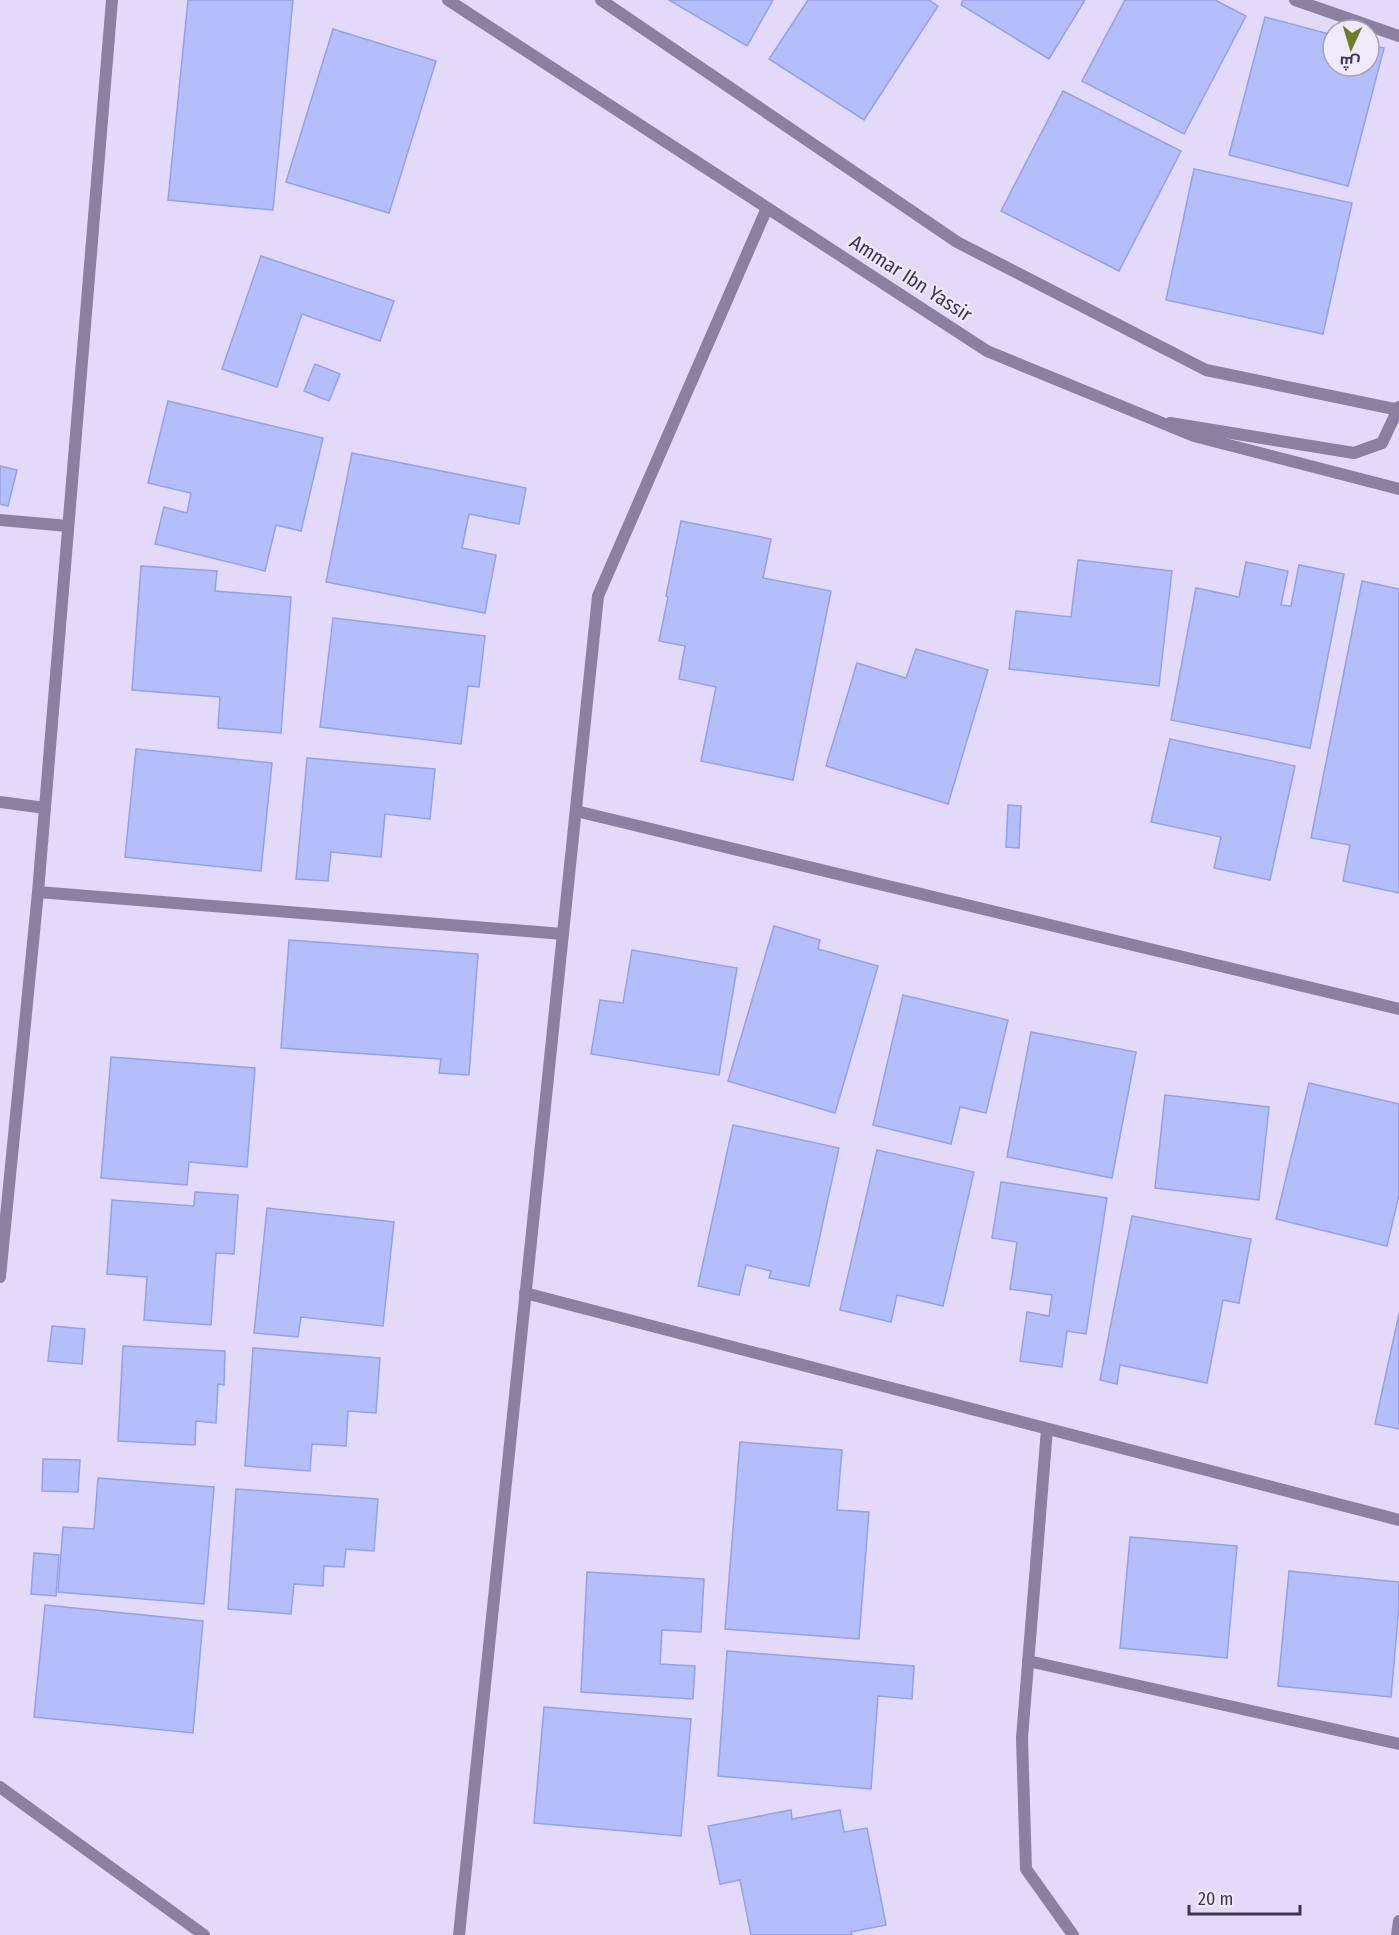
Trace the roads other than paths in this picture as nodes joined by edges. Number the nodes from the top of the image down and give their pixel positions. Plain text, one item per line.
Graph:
1 (112, 0) edge
2 (448, 0) edge
3 (601, 0) edge
4 (1295, 0) edge
5 (1399, 36) edge
6 (767, 208) junction
7 (1399, 409) edge
8 (1159, 422) junction
9 (1399, 489) edge
10 (0, 520) edge
11 (68, 526) junction
12 (0, 802) edge
13 (45, 808) junction
14 (576, 811) junction
15 (38, 892) junction
16 (563, 934) junction
17 (1399, 1009) edge
18 (0, 1277) edge
19 (525, 1293) junction
20 (1047, 1430) junction
21 (1399, 1520) edge
22 (1028, 1661) junction
23 (1399, 1744) edge
24 (0, 1787) edge
25 (1399, 1921) edge
26 (204, 1935) edge
27 (459, 1935) edge
28 (1073, 1935) edge
29 (1397, 1935) edge

1 - 11 street
2 - 6 street, Ammar Ibn Yassir
3 - 7 street
4 - 5 street
6 - 8 street, Ammar Ibn Yassir
6 - 14 street
7 - 8 street
8 - 9 street, Ammar Ibn Yassir
10 - 11 street
11 - 13 street
12 - 13 street
13 - 15 street
14 - 16 street
14 - 17 street
15 - 16 street
15 - 18 street
16 - 19 street
19 - 20 street
19 - 27 street
20 - 21 street
20 - 22 street
22 - 23 street
22 - 28 street
24 - 26 street
25 - 29 street

